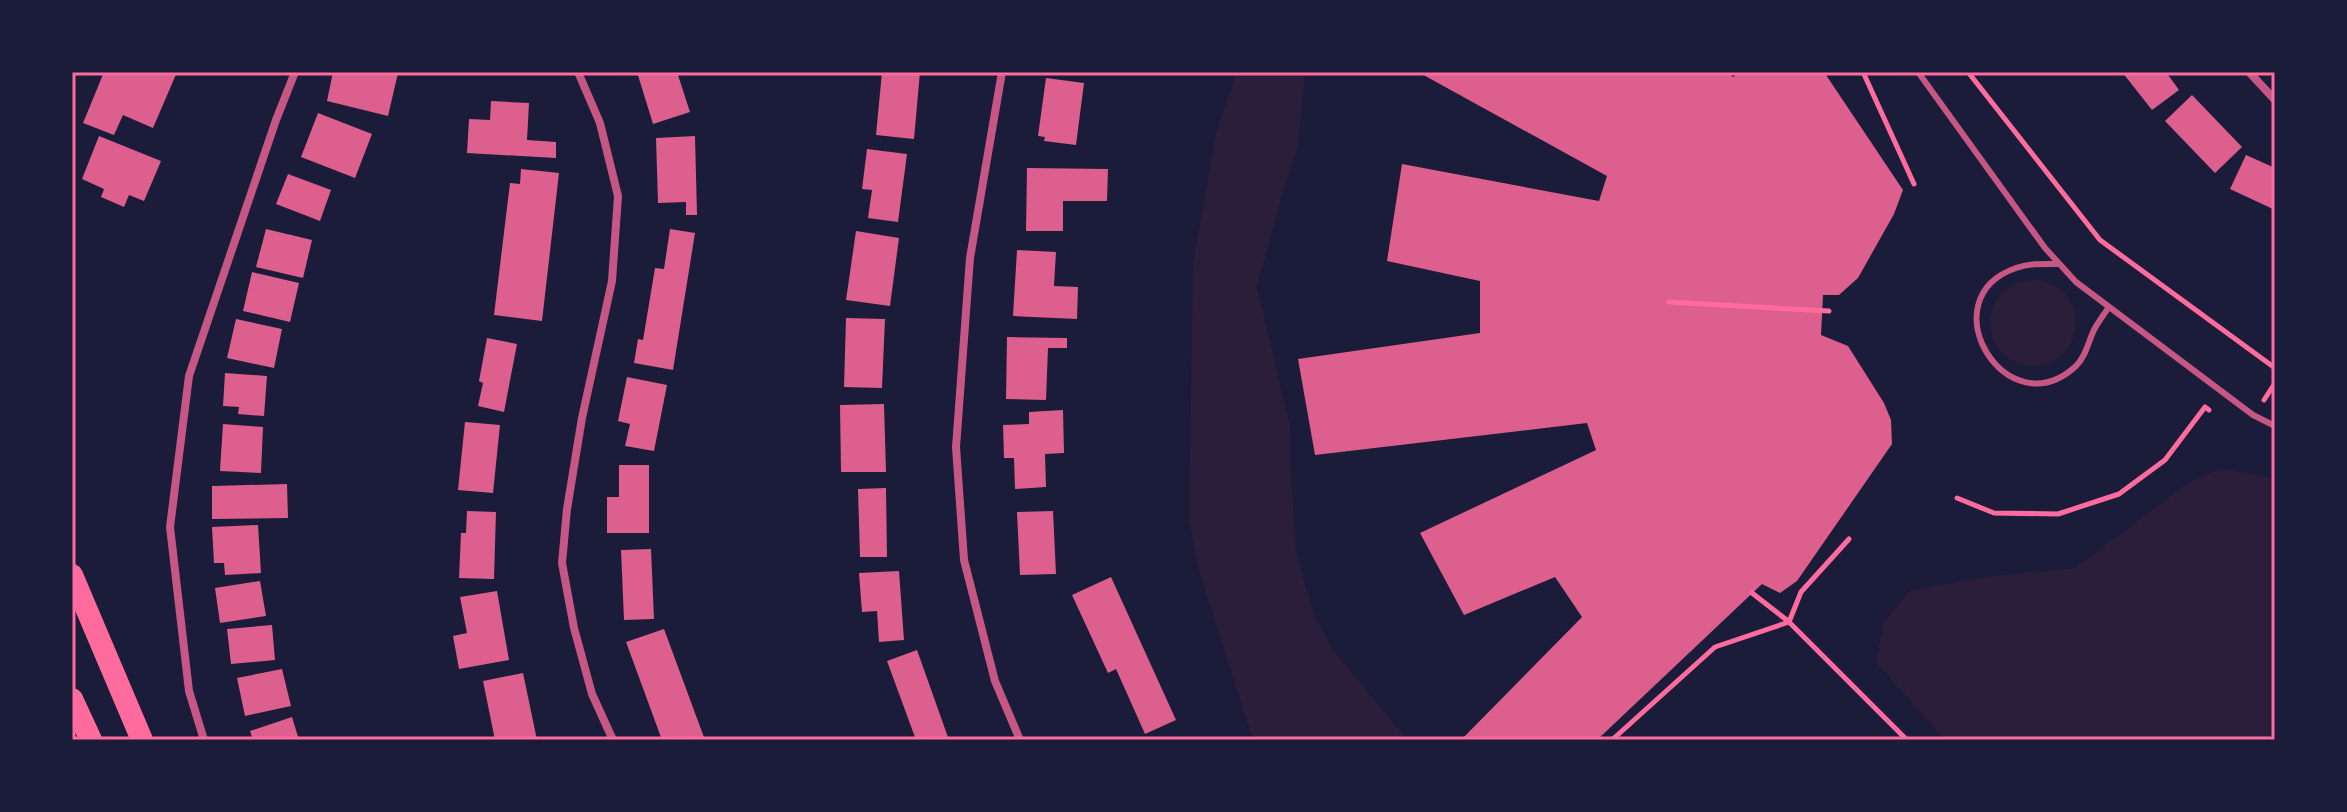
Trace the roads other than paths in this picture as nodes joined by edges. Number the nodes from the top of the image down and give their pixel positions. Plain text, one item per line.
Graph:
1 (295, 72) edge
2 (578, 72) edge
3 (1002, 72) edge
4 (1918, 72) edge
5 (2249, 72) edge
6 (2275, 100) edge
7 (2059, 264) junction
8 (2109, 307) junction
9 (2275, 426) edge
10 (72, 575) edge
11 (72, 699) edge
12 (91, 740) edge
13 (142, 740) edge
14 (204, 740) edge
15 (613, 740) edge
16 (1020, 740) edge

1 - 14 street
2 - 15 street
3 - 16 street
4 - 7 lane
5 - 6 street
7 - 8 lane
7 - 8 lane
8 - 9 lane
10 - 13 highway
11 - 12 highway

